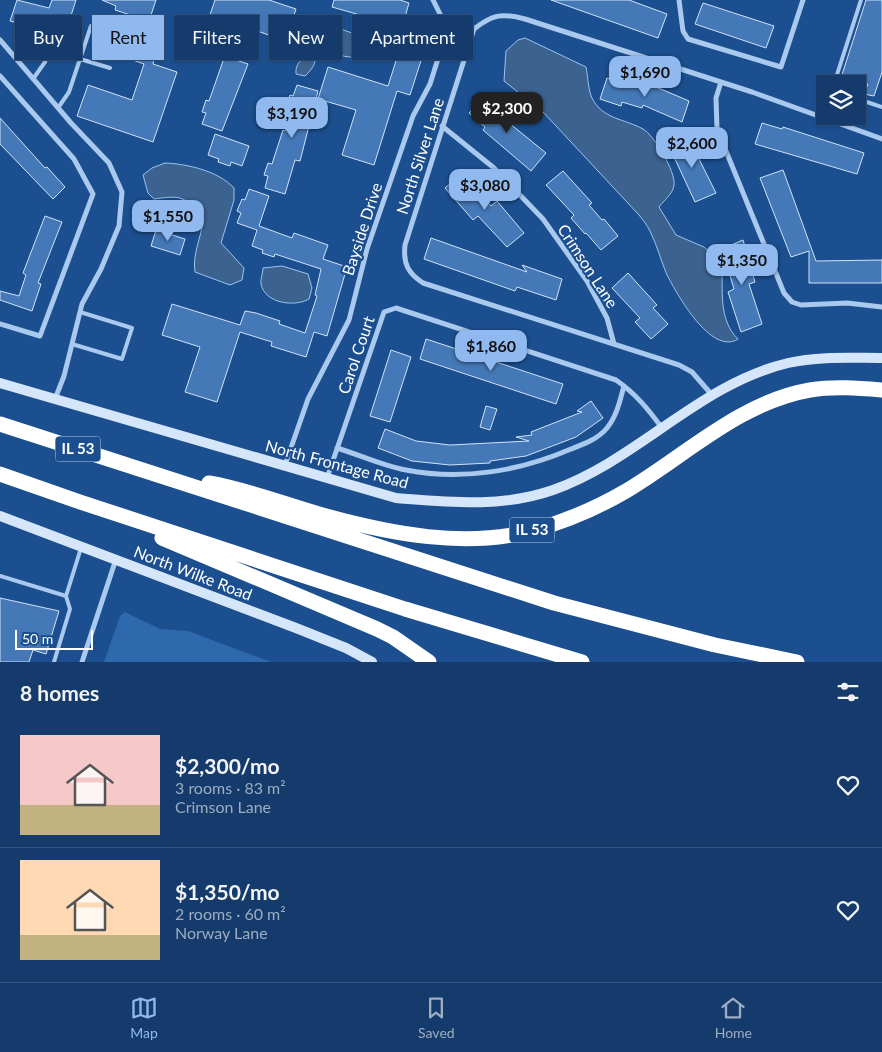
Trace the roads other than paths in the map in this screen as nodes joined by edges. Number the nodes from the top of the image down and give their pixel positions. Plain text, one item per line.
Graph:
1 (433, 0) edge
2 (679, 0) edge
3 (803, 0) edge
4 (861, 0) edge
5 (92, 26) edge
6 (0, 40) edge
7 (82, 52) edge
8 (82, 59) edge
9 (46, 60) edge
10 (79, 60) edge
11 (110, 68) dead end
12 (837, 75) edge
13 (0, 76) edge
14 (34, 79) junction
15 (721, 82) junction
16 (866, 102) edge
17 (882, 107) edge
18 (58, 108) junction
19 (442, 126) junction
20 (882, 139) edge
21 (882, 307) edge
22 (80, 312) junction
23 (0, 324) edge
24 (72, 344) junction
25 (614, 344) junction
26 (882, 358) edge
27 (0, 383) edge
28 (624, 386) junction
29 (882, 390) edge
30 (712, 395) junction
31 (55, 399) junction
32 (0, 424) edge
33 (662, 429) junction
34 (337, 448) junction
35 (285, 465) junction
36 (156, 473) junction
37 (0, 474) edge
38 (327, 478) junction
39 (80, 502) junction
40 (0, 516) edge
41 (82, 546) junction
42 (116, 559) junction
43 (0, 576) edge
44 (66, 596) junction
45 (54, 662) edge
46 (82, 662) edge
47 (372, 662) edge
48 (429, 662) edge
49 (582, 662) edge
50 (797, 662) edge

1 - 35 street, Bayside Drive
2 - 3 street
4 - 12 lane
5 - 7 lane
6 - 14 street
8 - 11 lane
9 - 14 lane
10 - 18 lane
13 - 23 street
14 - 18 street
15 - 19 street, North Silver Lane
15 - 20 street, North Silver Lane
15 - 21 street
16 - 17 lane
18 - 22 street
19 - 25 street, Crimson Lane
19 - 25 street, North Silver Lane
22 - 24 street
22 - 24 lane
24 - 31 street
25 - 30 street, North Silver Lane
26 - 30 street, North Frontage Road
27 - 31 street, North Frontage Road
28 - 33 street, Carol Court
28 - 34 street
28 - 34 street, Carol Court
29 - 36 highway, IL 53
30 - 33 street, North Frontage Road
31 - 35 street, North Frontage Road
32 - 36 highway, IL 53
33 - 38 street, North Frontage Road
34 - 38 street, Carol Court
35 - 38 street, North Frontage Road
36 - 50 highway
37 - 39 highway
39 - 48 highway
39 - 49 highway
40 - 41 street, North Wilke Road
41 - 42 street, North Wilke Road
41 - 44 lane
42 - 46 street
42 - 47 street, North Wilke Road
43 - 44 lane
44 - 45 lane

